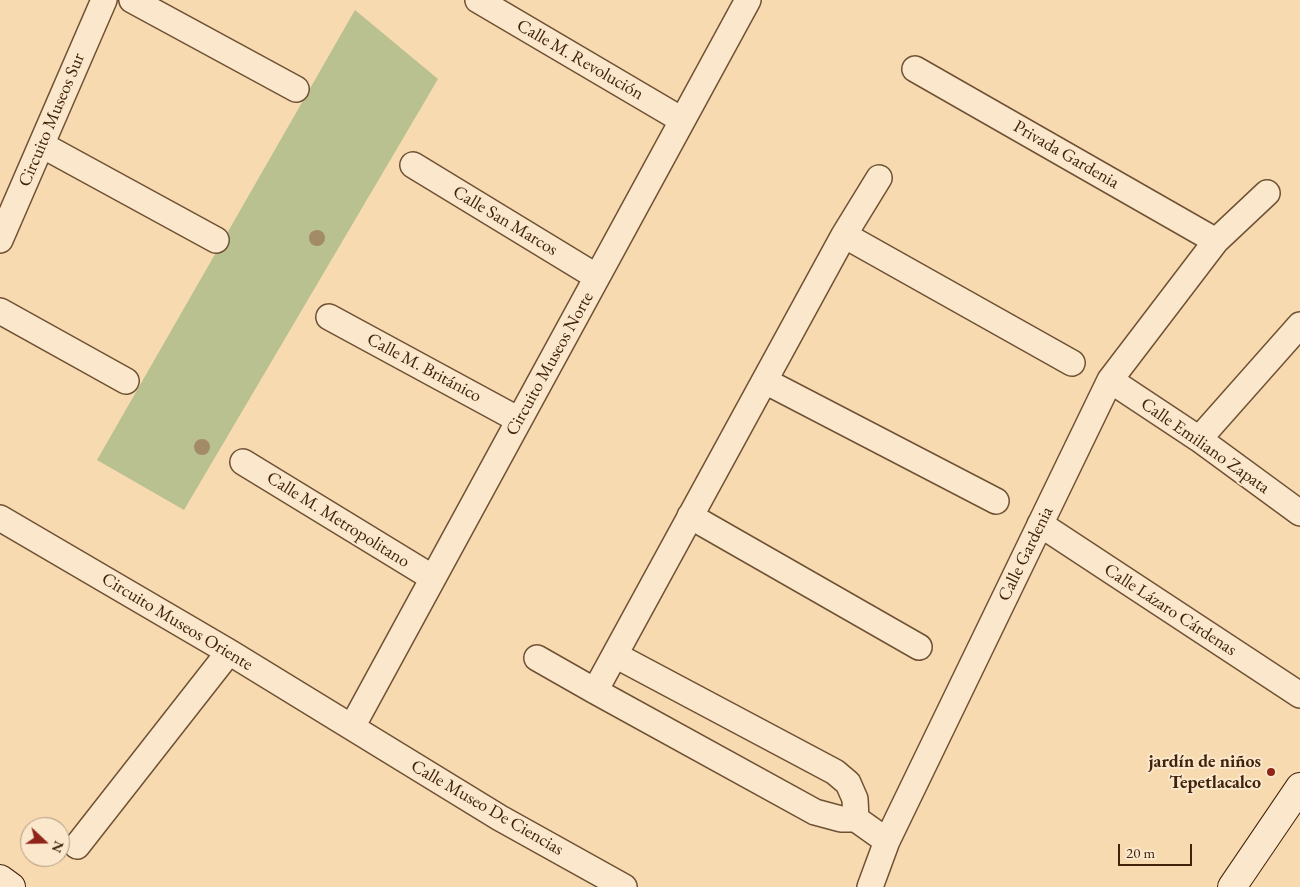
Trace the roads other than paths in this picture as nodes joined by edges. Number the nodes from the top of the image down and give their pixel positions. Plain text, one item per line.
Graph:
1 (104, 0) edge
2 (132, 0) edge
3 (478, 0) edge
4 (748, 0) edge
5 (916, 69) dead end
6 (296, 89) dead end
7 (682, 120) junction
8 (42, 145) junction
9 (413, 165) dead end
10 (878, 178) dead end
11 (1267, 193) dead end
12 (844, 235) junction
13 (0, 240) edge
14 (216, 240) dead end
15 (1216, 240) junction
16 (597, 277) junction
17 (0, 311) edge
18 (329, 317) dead end
19 (1300, 325) edge
20 (1072, 363) dead end
21 (1110, 380) junction
22 (126, 381) dead end
23 (765, 381) junction
24 (519, 420) junction
25 (1199, 440) junction
26 (243, 462) dead end
27 (996, 501) dead end
28 (1300, 513) edge
29 (690, 516) junction
30 (0, 518) edge
31 (1040, 524) junction
32 (433, 578) junction
33 (918, 647) dead end
34 (229, 652) junction
35 (615, 655) junction
36 (537, 658) dead end
37 (595, 691) junction
38 (1300, 695) edge
39 (352, 727) junction
40 (1300, 786) edge
41 (856, 819) junction
42 (887, 841) junction
43 (78, 846) dead end
44 (0, 879) edge
45 (11, 887) edge
46 (624, 887) edge
47 (870, 887) edge
48 (1232, 887) edge

1 - 8 street, Circuito Museos Sur
2 - 6 street
3 - 7 street, Calle M. Revolución
4 - 7 street, Circuito Museos Norte
5 - 15 street, Privada Gardenia
7 - 16 street, Circuito Museos Norte
8 - 13 street, Circuito Museos Sur
8 - 14 street
9 - 16 street, Calle San Marcos
10 - 12 street
11 - 15 street, Calle Gardenia
12 - 20 street
12 - 23 street
15 - 21 street, Calle Gardenia
16 - 24 street, Circuito Museos Norte
17 - 22 street
18 - 24 street, Calle M. Británico
19 - 25 street
21 - 25 street, Calle Emiliano Zapata
21 - 31 street, Calle Gardenia
23 - 27 street
23 - 29 street
24 - 32 street, Circuito Museos Norte
25 - 28 street, Calle Emiliano Zapata
26 - 32 street, Calle M. Metropolitano
29 - 33 street
29 - 35 street
30 - 34 street, Circuito Museos Oriente
31 - 38 street, Calle Lázaro Cárdenas
31 - 42 street, Calle Gardenia
32 - 39 street, Circuito Museos Norte
34 - 39 street, Circuito Museos Oriente
34 - 43 street
35 - 37 street
35 - 41 street
36 - 37 street
37 - 41 street
39 - 46 street, Calle Museo De Ciencias
40 - 48 main road
41 - 42 street
42 - 47 street, Calle Gardenia
44 - 45 main road

